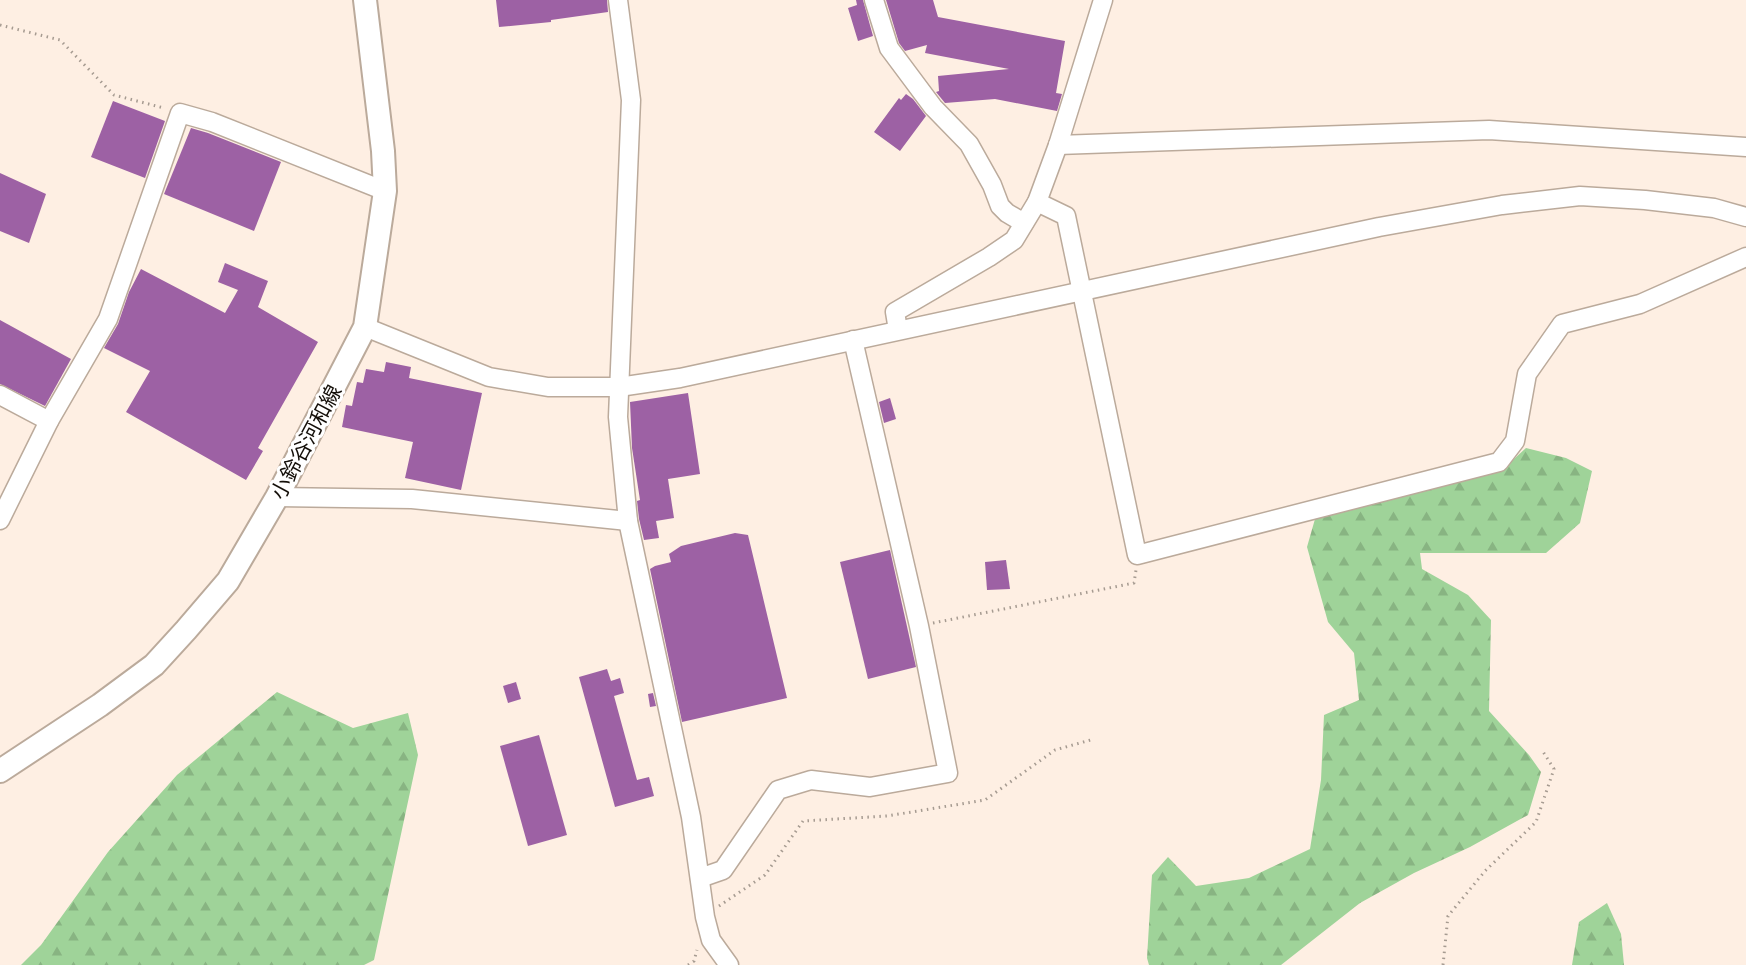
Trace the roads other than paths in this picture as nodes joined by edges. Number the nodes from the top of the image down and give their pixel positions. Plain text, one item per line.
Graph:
1 (365, 0) edge
2 (618, 0) edge
3 (874, 0) edge
4 (1103, 0) edge
5 (1058, 145) junction
6 (1746, 147) edge
7 (385, 192) junction
8 (1036, 202) junction
9 (1746, 217) edge
10 (1024, 223) junction
11 (1746, 257) edge
12 (1081, 291) junction
13 (365, 327) junction
14 (898, 330) junction
15 (853, 340) junction
16 (619, 387) junction
17 (0, 395) edge
18 (49, 422) junction
19 (278, 497) junction
20 (0, 520) edge
21 (628, 521) junction
22 (0, 771) edge
23 (700, 878) junction
24 (729, 965) edge

1 - 7 main road, 小鈴谷河和線
2 - 16 street
3 - 10 street
4 - 5 street
5 - 6 street
5 - 8 street
7 - 13 main road, 小鈴谷河和線
7 - 18 street
8 - 10 street
8 - 12 street
9 - 12 street
10 - 14 street
11 - 12 street
12 - 14 street
13 - 16 street
13 - 19 main road, 小鈴谷河和線
14 - 15 street
15 - 16 street
15 - 23 street
16 - 21 street
17 - 18 street
18 - 20 street
19 - 21 street
19 - 22 main road, 小鈴谷河和線
21 - 23 street
23 - 24 street

